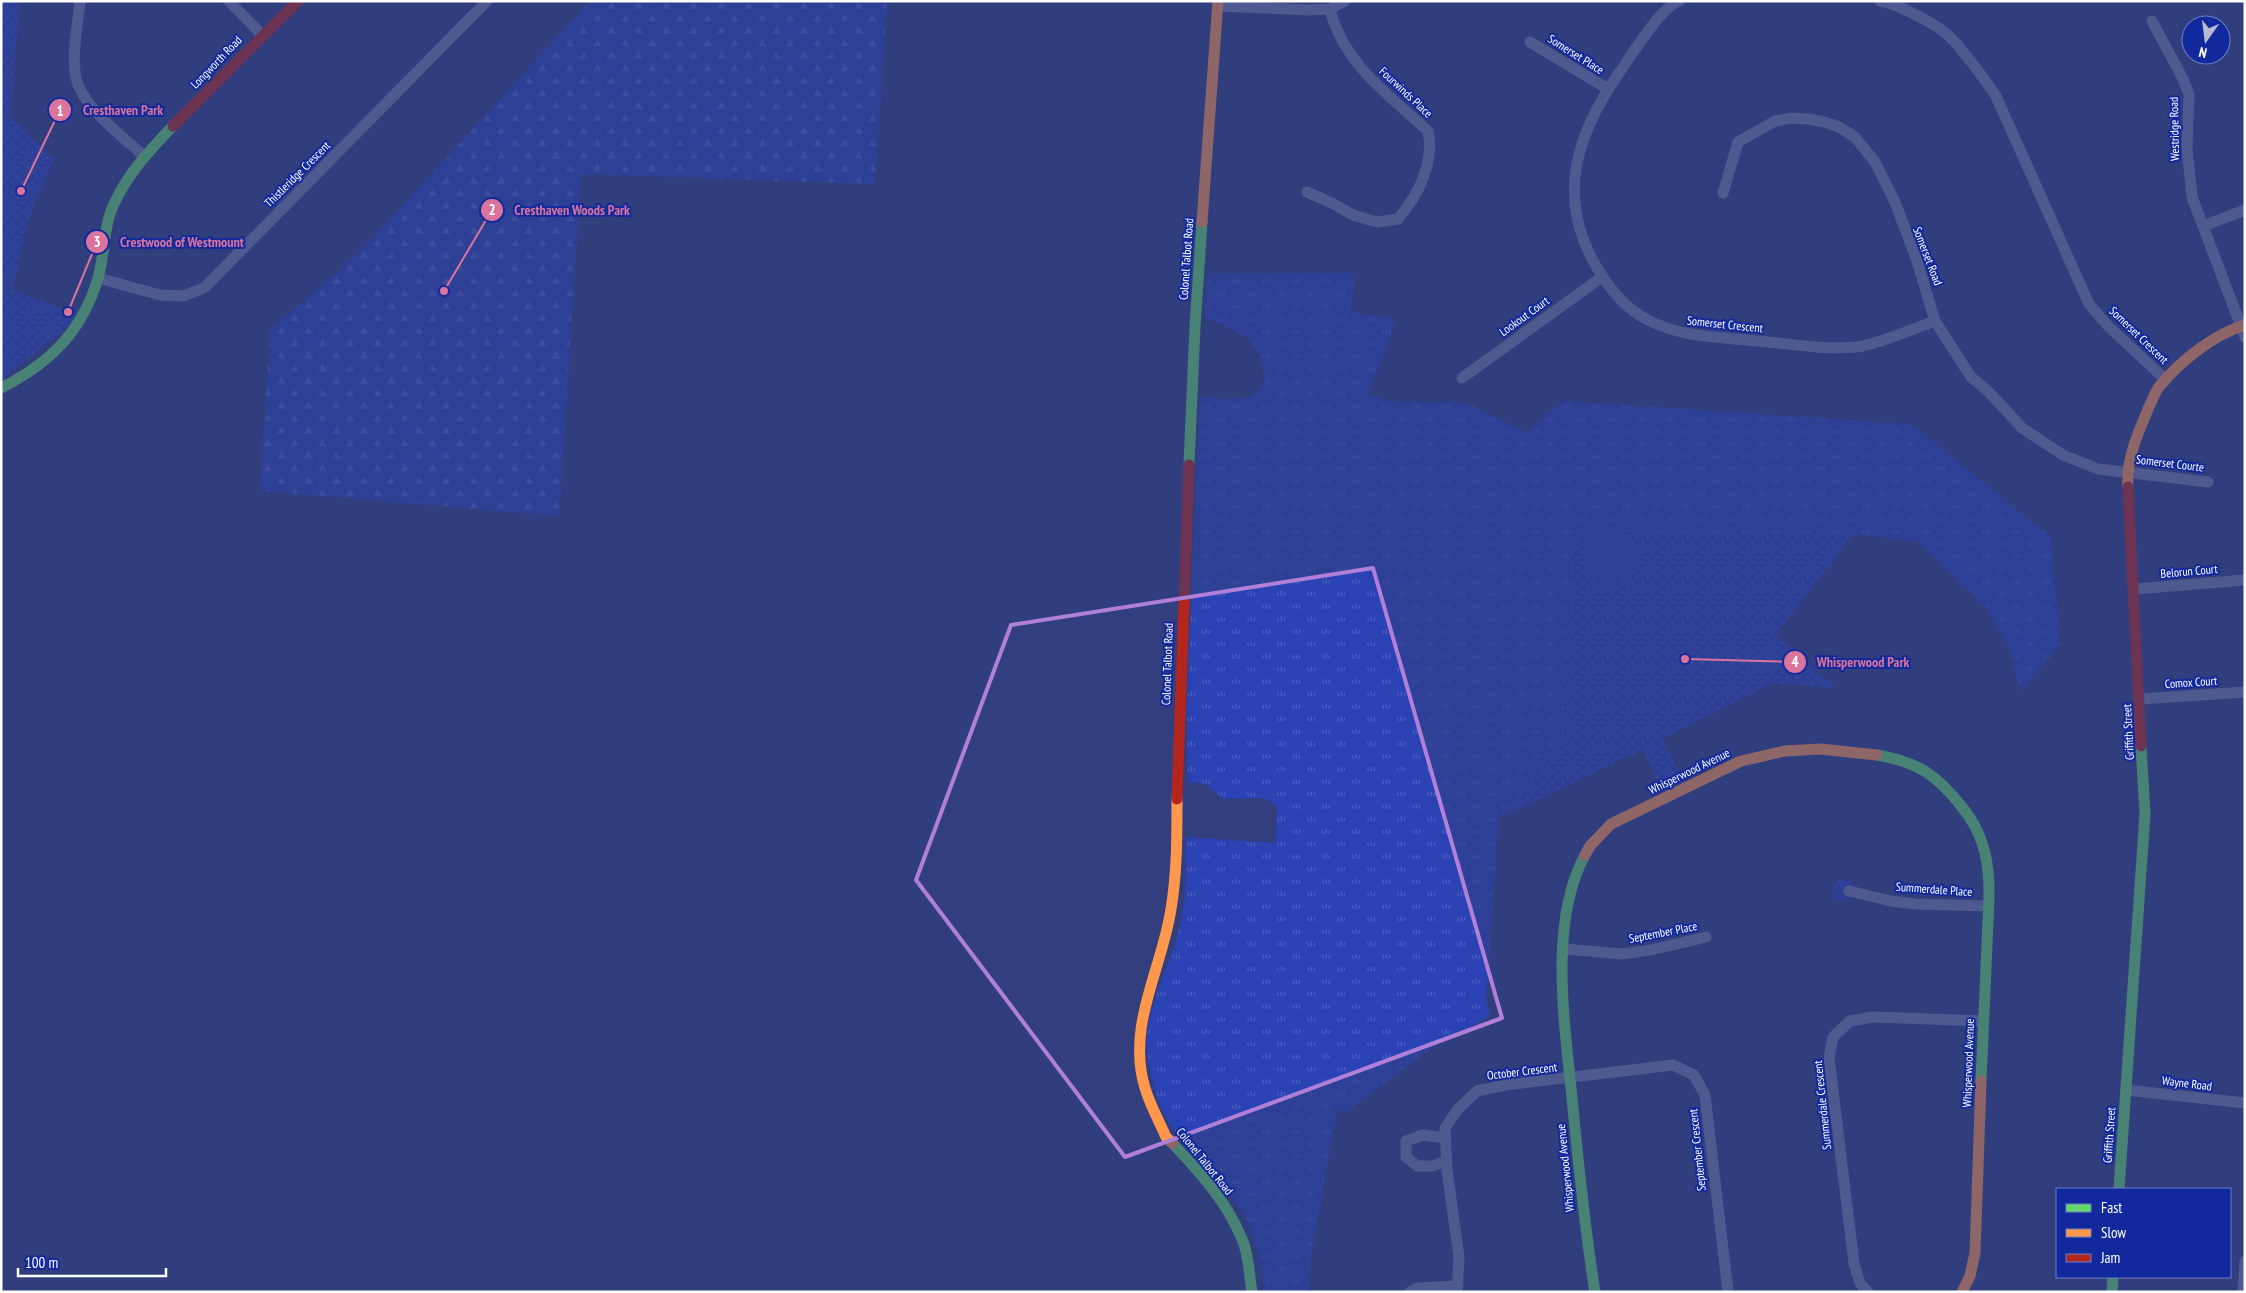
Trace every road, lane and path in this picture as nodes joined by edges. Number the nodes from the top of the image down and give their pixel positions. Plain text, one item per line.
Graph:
1 (80, 1) edge
2 (228, 1) edge
3 (298, 1) edge
4 (487, 1) edge
5 (1345, 1) edge
6 (1880, 1) edge
7 (1674, 2) edge
8 (1218, 3) edge
9 (1330, 9) junction
10 (2152, 21) dead end
11 (262, 35) junction
12 (1530, 42) dead end
13 (1608, 89) junction
14 (144, 156) junction
15 (1307, 192) dead end
16 (1723, 193) dead end
17 (2245, 210) edge
18 (2204, 226) junction
19 (1602, 277) junction
20 (98, 278) junction
21 (1936, 321) junction
22 (2243, 329) edge
23 (1462, 378) dead end
24 (2166, 380) junction
25 (1, 388) edge
26 (2127, 471) junction
27 (2208, 482) dead end
28 (2245, 580) edge
29 (2135, 589) junction
30 (2245, 692) edge
31 (2140, 699) junction
32 (1849, 891) dead end
33 (1988, 906) junction
34 (1706, 937) dead end
35 (1565, 949) junction
36 (1983, 1021) junction
37 (1569, 1079) junction
38 (2126, 1090) junction
39 (2245, 1103) edge
40 (1446, 1138) junction
41 (1447, 1160) junction
42 (2119, 1188) edge
43 (2245, 1261) edge
44 (2113, 1278) edge
45 (1458, 1289) edge
46 (1252, 1292) edge
47 (1410, 1292) edge
48 (1595, 1292) edge
49 (1728, 1292) edge
50 (1868, 1292) edge
51 (1962, 1292) edge
52 (2112, 1292) edge
53 (2243, 1292) edge

1 - 14 street
2 - 11 street
3 - 11 street, Longworth Road
4 - 20 street, Thistleridge Crescent
5 - 9 street
6 - 24 street, Somerset Crescent
7 - 13 street, Somerset Crescent
8 - 9 street
8 - 46 street, Colonel Talbot Road
9 - 15 street, Fourwinds Place
10 - 18 street, Westridge Road
11 - 14 street, Longworth Road
12 - 13 street, Somerset Place
13 - 19 street, Somerset Crescent
14 - 20 street, Longworth Road
16 - 21 street, Somerset Road
17 - 18 street
18 - 22 street, Westridge Road
19 - 21 street, Somerset Crescent
19 - 23 street, Lookout Court
20 - 25 street, Longworth Road
21 - 26 street, Somerset Road
22 - 24 street, Griffith Street
24 - 26 street, Griffith Street
26 - 27 street, Somerset Courte
26 - 29 street, Griffith Street
28 - 29 street, Belorun Court
29 - 31 street, Griffith Street
30 - 31 street, Comox Court
31 - 38 street, Griffith Street
32 - 33 street, Summerdale Place
33 - 35 street, Whisperwood Avenue
33 - 36 street, Whisperwood Avenue
34 - 35 street, September Place
35 - 37 street, Whisperwood Avenue
36 - 50 street, Summerdale Crescent
36 - 51 street, Whisperwood Avenue
37 - 40 street, October Crescent
37 - 48 street, Whisperwood Avenue
37 - 49 street, September Crescent
38 - 39 street, Wayne Road
38 - 42 street, Griffith Street
40 - 41 street, October Crescent
40 - 41 street
41 - 45 street, October Crescent
43 - 53 street
44 - 52 street
45 - 47 street

